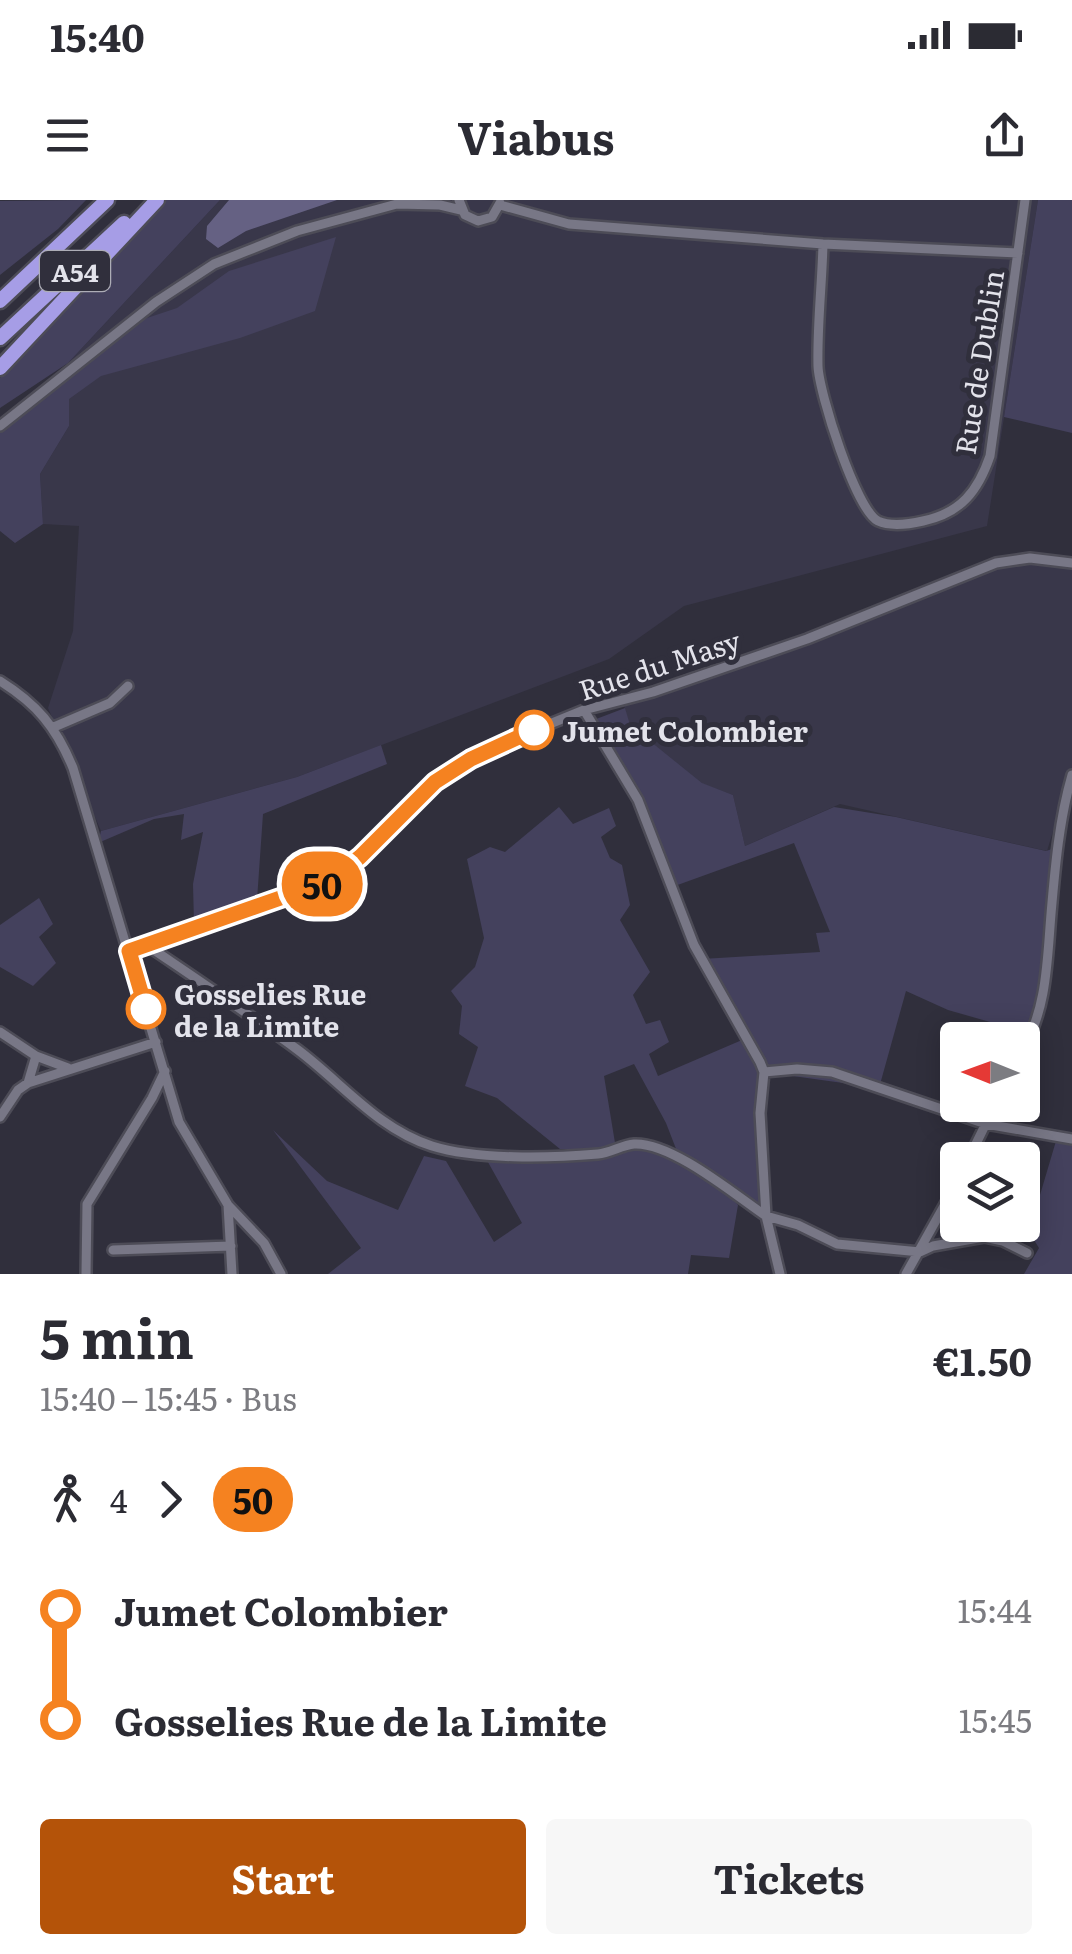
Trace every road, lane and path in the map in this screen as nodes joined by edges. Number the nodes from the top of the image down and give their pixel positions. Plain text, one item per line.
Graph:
1 (107, 200) edge
2 (146, 200) edge
3 (157, 200) edge
4 (1026, 200) edge
5 (500, 203) edge
6 (460, 205) edge
7 (823, 244) junction
8 (1018, 253) junction
9 (39, 266) junction
10 (0, 287) edge
11 (0, 301) edge
12 (0, 338) edge
13 (0, 368) edge
14 (0, 426) edge
15 (1072, 563) edge
16 (0, 681) edge
17 (128, 686) dead end
18 (584, 710) junction
19 (54, 727) junction
20 (1072, 775) edge
21 (148, 946) junction
22 (129, 951) junction
23 (1036, 1022) edge
24 (0, 1032) edge
25 (156, 1042) junction
26 (36, 1056) junction
27 (68, 1068) junction
28 (165, 1071) junction
29 (764, 1072) junction
30 (28, 1083) junction
31 (0, 1117) edge
32 (986, 1124) junction
33 (1072, 1139) edge
34 (977, 1142) edge
35 (228, 1206) junction
36 (940, 1214) edge
37 (766, 1216) junction
38 (232, 1246) junction
39 (113, 1250) dead end
40 (920, 1252) junction
41 (1027, 1254) dead end
42 (86, 1274) edge
43 (232, 1274) edge
44 (281, 1274) edge
45 (780, 1274) edge
46 (906, 1274) edge

1 - 9 highway, A54
2 - 12 highway, A54
3 - 13 highway
4 - 8 street, Rue de Dublin
5 - 6 street
5 - 7 street
6 - 14 street
7 - 8 street
7 - 8 street, Rue de Dublin
9 - 10 highway
9 - 11 highway, A54
15 - 18 street, Rue du Masy
16 - 19 street
17 - 19 street
18 - 21 street, Rue du Masy
18 - 29 street
19 - 22 street
20 - 23 street
21 - 22 street, Rue du Masy
21 - 37 street
22 - 25 street
24 - 26 street
25 - 27 street
25 - 28 street
26 - 27 street
26 - 30 street
27 - 30 street
28 - 35 street
28 - 42 street
29 - 32 street
29 - 37 street
30 - 31 street
32 - 33 street
32 - 34 street
35 - 38 street
35 - 44 street
36 - 40 street
37 - 40 street
37 - 45 street
38 - 39 street
38 - 43 street
40 - 41 street
40 - 46 street

